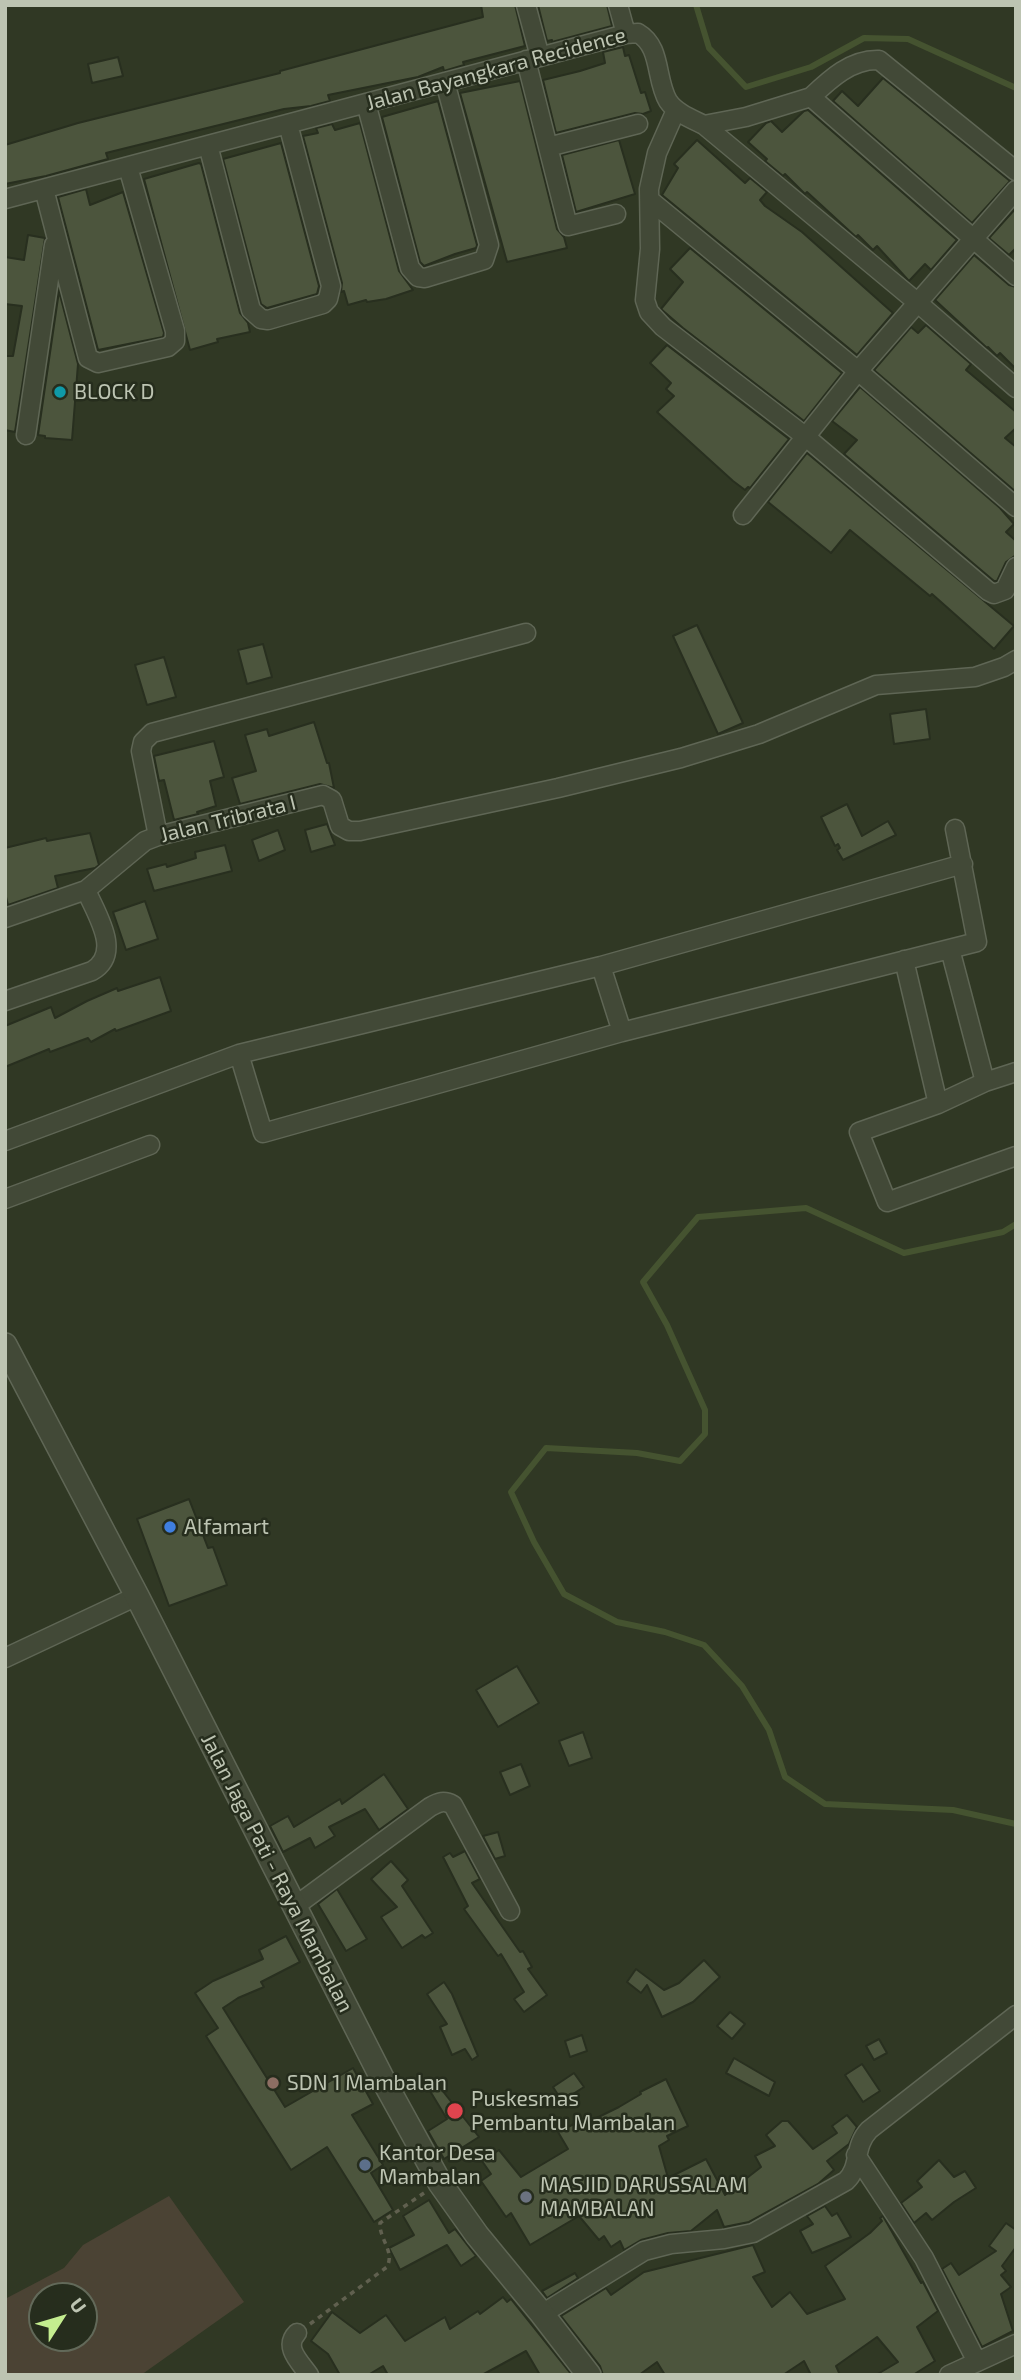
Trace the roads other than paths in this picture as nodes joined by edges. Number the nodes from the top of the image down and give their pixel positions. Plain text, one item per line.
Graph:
1 (526, 5) edge
2 (618, 5) edge
3 (626, 34) junction
4 (533, 59) junction
5 (445, 82) junction
6 (811, 97) junction
7 (366, 103) junction
8 (676, 110) junction
9 (288, 124) junction
10 (638, 124) dead end
11 (704, 125) junction
12 (208, 145) junction
13 (548, 147) junction
14 (128, 167) junction
15 (1016, 171) edge
16 (44, 189) junction
17 (1016, 190) edge
18 (5, 199) edge
19 (651, 201) junction
20 (616, 214) dead end
21 (55, 236) junction
22 (974, 240) junction
23 (1016, 276) edge
24 (918, 303) junction
25 (858, 372) junction
26 (1016, 388) edge
27 (26, 435) dead end
28 (806, 438) junction
29 (1016, 508) edge
30 (743, 515) dead end
31 (1016, 567) edge
32 (526, 633) dead end
33 (1016, 660) edge
34 (955, 829) dead end
35 (159, 836) junction
36 (962, 864) junction
37 (86, 890) junction
38 (5, 918) edge
39 (950, 949) junction
40 (904, 960) junction
41 (601, 966) junction
42 (5, 1001) edge
43 (622, 1032) junction
44 (239, 1054) junction
45 (1016, 1072) edge
46 (985, 1082) junction
47 (939, 1104) junction
48 (5, 1142) edge
49 (150, 1145) dead end
50 (1016, 1156) edge
51 (5, 1199) edge
52 (5, 1345) edge
53 (137, 1596) junction
54 (5, 1658) edge
55 (294, 1907) junction
56 (510, 1911) dead end
57 (1016, 2015) edge
58 (856, 2155) junction
59 (542, 2314) junction
60 (297, 2333) road end
61 (1016, 2344) edge
62 (976, 2360) junction
63 (309, 2375) edge
64 (589, 2375) edge
65 (949, 2375) edge

1 - 4 street
2 - 3 street
3 - 4 street, Jalan Bayangkara Recidence
3 - 8 street, Jalan Bayangkara Recidence
4 - 5 street, Jalan Bayangkara Recidence
4 - 13 street
5 - 7 street, Jalan Bayangkara Recidence
5 - 7 street
6 - 11 street
6 - 15 street
6 - 22 street
7 - 9 street, Jalan Bayangkara Recidence
8 - 11 street
8 - 19 street
9 - 12 street, Jalan Bayangkara Recidence
9 - 12 street
10 - 13 street
11 - 24 street
12 - 14 street, Jalan Bayangkara Recidence
13 - 20 street
14 - 16 street, Jalan Bayangkara Recidence
14 - 21 street
16 - 18 street, Jalan Bayangkara Recidence
16 - 21 street
17 - 22 street
19 - 25 street
19 - 28 street
21 - 27 street
22 - 23 street
22 - 24 street
24 - 25 street
24 - 26 street
25 - 28 street
25 - 29 street
28 - 30 street
28 - 31 street
32 - 35 street
33 - 35 street, Jalan Tribrata I
34 - 36 street
35 - 37 street, Jalan Tribrata I
36 - 39 street
36 - 41 street
37 - 38 street, Jalan Tribrata I
37 - 42 street
39 - 40 street
39 - 46 street
40 - 43 street
40 - 47 street
41 - 43 street
41 - 44 street
43 - 44 street
44 - 48 street
45 - 46 street
46 - 47 street
47 - 50 street
49 - 51 street
52 - 53 street, Jalan Jaga Pati - Raya Mambalan
53 - 54 street
53 - 55 street, Jalan Jaga Pati - Raya Mambalan
55 - 56 street
55 - 59 street, Jalan Jaga Pati - Raya Mambalan
57 - 58 street
58 - 59 street
58 - 62 street
59 - 64 street, Jalan Jaga Pati - Raya Mambalan
60 - 63 street
61 - 62 street
62 - 65 street

